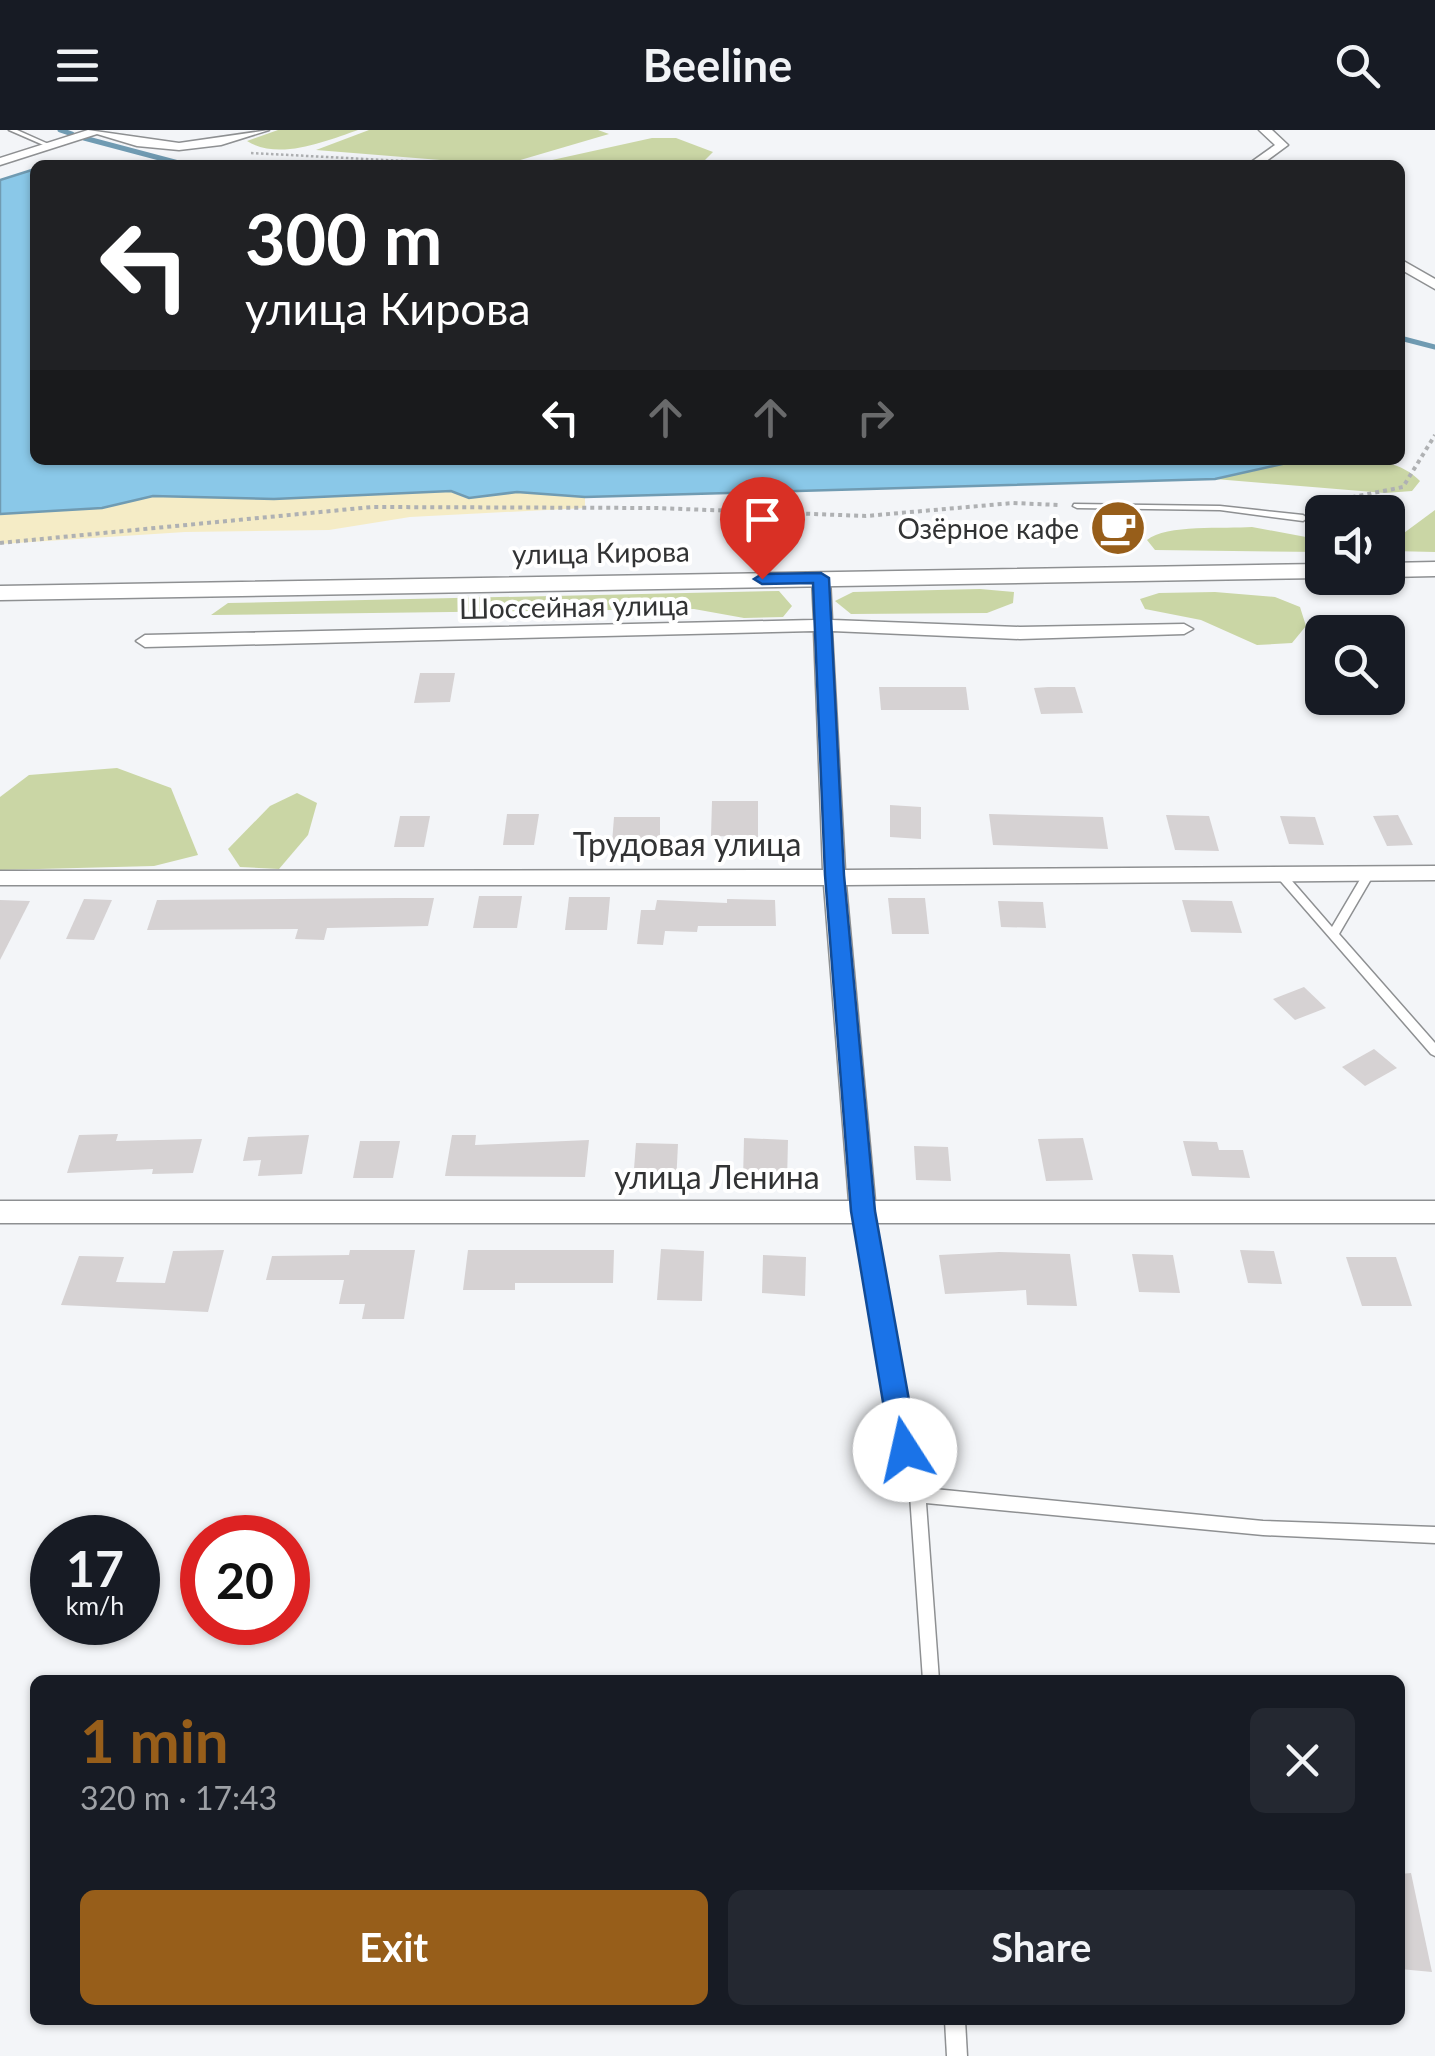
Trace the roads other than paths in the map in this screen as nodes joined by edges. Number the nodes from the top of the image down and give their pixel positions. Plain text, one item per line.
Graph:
1 (12, 130) edge
2 (96, 130) edge
3 (263, 130) edge
4 (1265, 130) edge
5 (50, 146) junction
6 (1260, 160) edge
7 (0, 162) edge
8 (1405, 266) edge
9 (1435, 285) edge
10 (1076, 506) road end
11 (1303, 518) road end
12 (1435, 569) edge
13 (1305, 570) edge
14 (1405, 570) edge
15 (821, 578) junction
16 (0, 593) edge
17 (824, 625) junction
18 (1184, 629) dead end
19 (145, 641) dead end
20 (1435, 873) edge
21 (1369, 874) junction
22 (834, 875) junction
23 (1282, 877) junction
24 (0, 878) edge
25 (1333, 935) junction
26 (1435, 1050) edge
27 (863, 1211) junction
28 (0, 1212) edge
29 (1435, 1212) edge
30 (918, 1494) junction
31 (1435, 1534) edge
32 (930, 1675) edge
33 (956, 2025) edge
34 (957, 2056) edge

1 - 5 lane
2 - 3 street
2 - 5 street
4 - 6 street
5 - 7 street
8 - 9 street
10 - 11 lane
12 - 14 main road
13 - 15 main road, улица Кирова
15 - 16 main road, улица Кирова
15 - 17 street
17 - 18 street, Шоссейная улица
17 - 19 street, Шоссейная улица
17 - 22 street
20 - 21 street, Трудовая улица
21 - 23 street, Трудовая улица
21 - 25 lane
22 - 23 street, Трудовая улица
22 - 24 street, Трудовая улица
22 - 27 street
23 - 25 lane
25 - 26 lane
27 - 28 street, улица Ленина
27 - 29 street, улица Ленина
27 - 30 lane
30 - 31 lane
30 - 32 lane
33 - 34 lane

